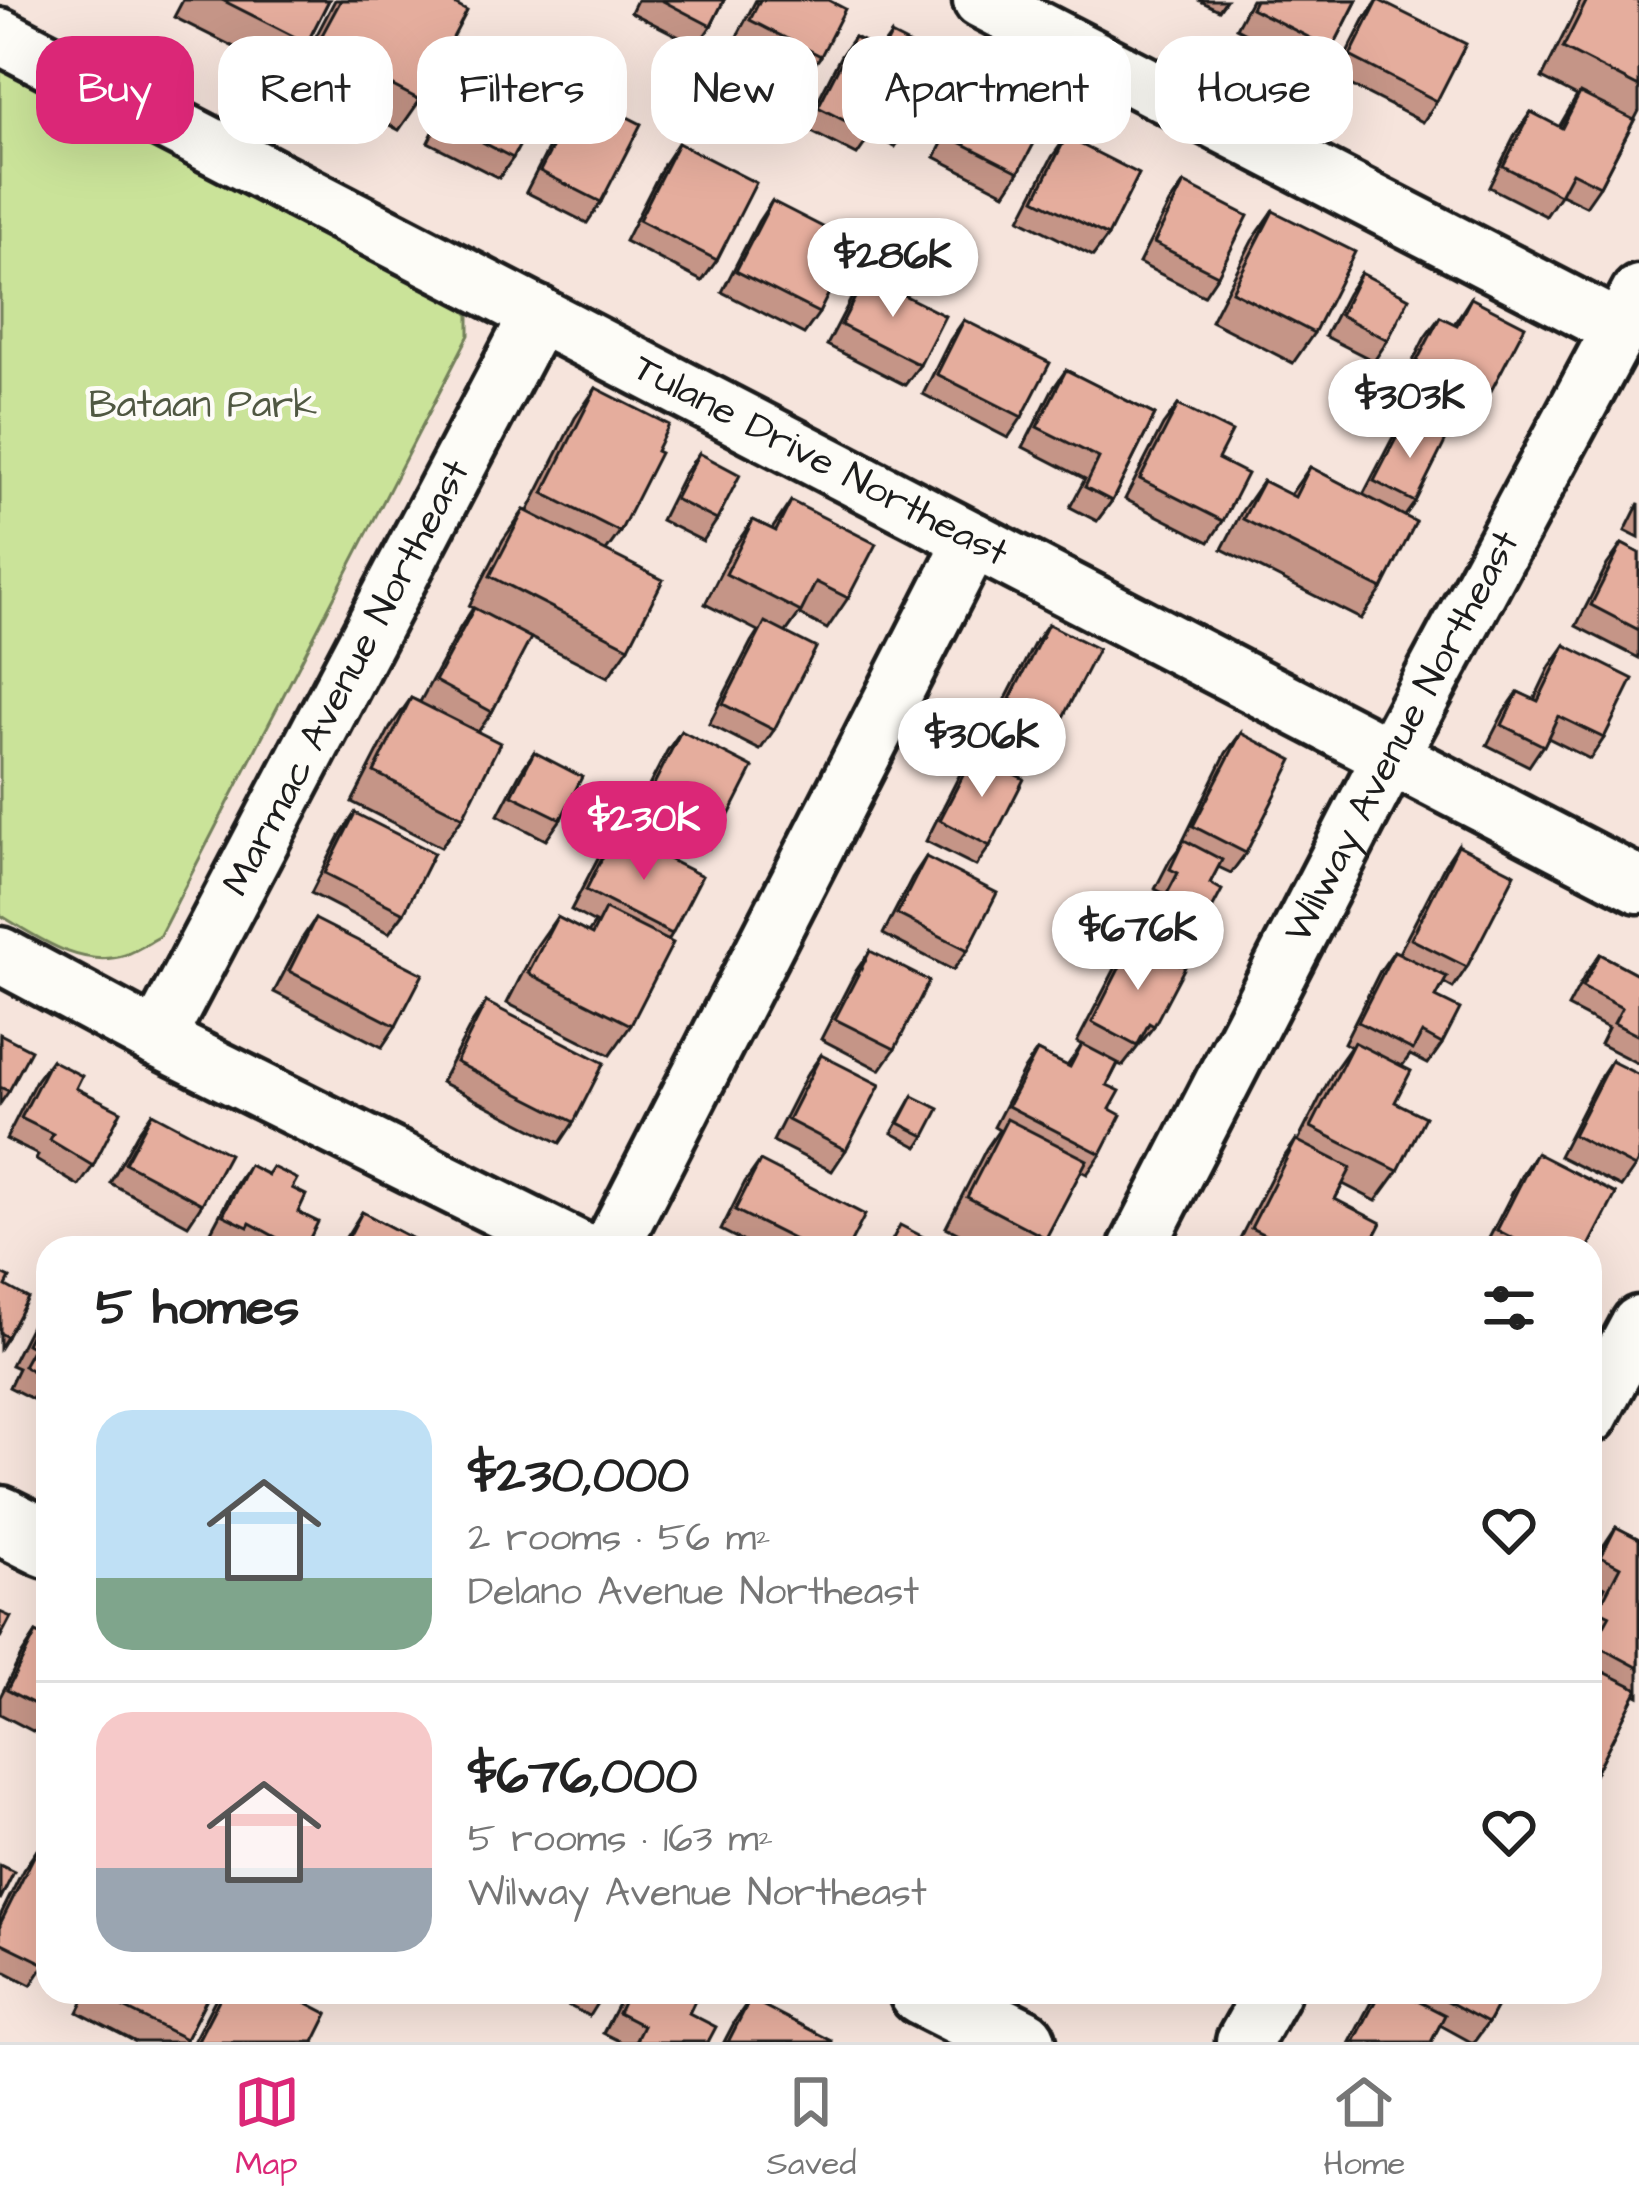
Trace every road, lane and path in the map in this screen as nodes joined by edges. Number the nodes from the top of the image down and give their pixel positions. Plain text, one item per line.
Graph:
1 (981, 0) edge
2 (0, 36) edge
3 (1629, 311) edge
4 (538, 314) junction
5 (974, 540) junction
6 (1390, 755) junction
7 (1639, 884) edge
8 (0, 955) edge
9 (157, 1039) junction
10 (553, 1236) edge
11 (617, 1236) edge
12 (1143, 1236) edge
13 (1639, 1324) edge
14 (1602, 1393) edge
15 (0, 1520) edge
16 (36, 1538) edge
17 (947, 2004) edge
18 (1265, 2004) edge
19 (1022, 2042) edge
20 (1244, 2042) edge

1 - 3 street
2 - 4 street, Tulane Drive Northeast
3 - 6 street, Wilway Avenue Northeast
4 - 5 street, Tulane Drive Northeast
4 - 9 street, Marmac Avenue Northeast
5 - 6 street, Tulane Drive Northeast
5 - 11 street
6 - 7 street, Tulane Drive Northeast
6 - 12 street, Wilway Avenue Northeast
8 - 9 street
9 - 10 street
13 - 14 street
15 - 16 main road
17 - 19 main road
18 - 20 street

